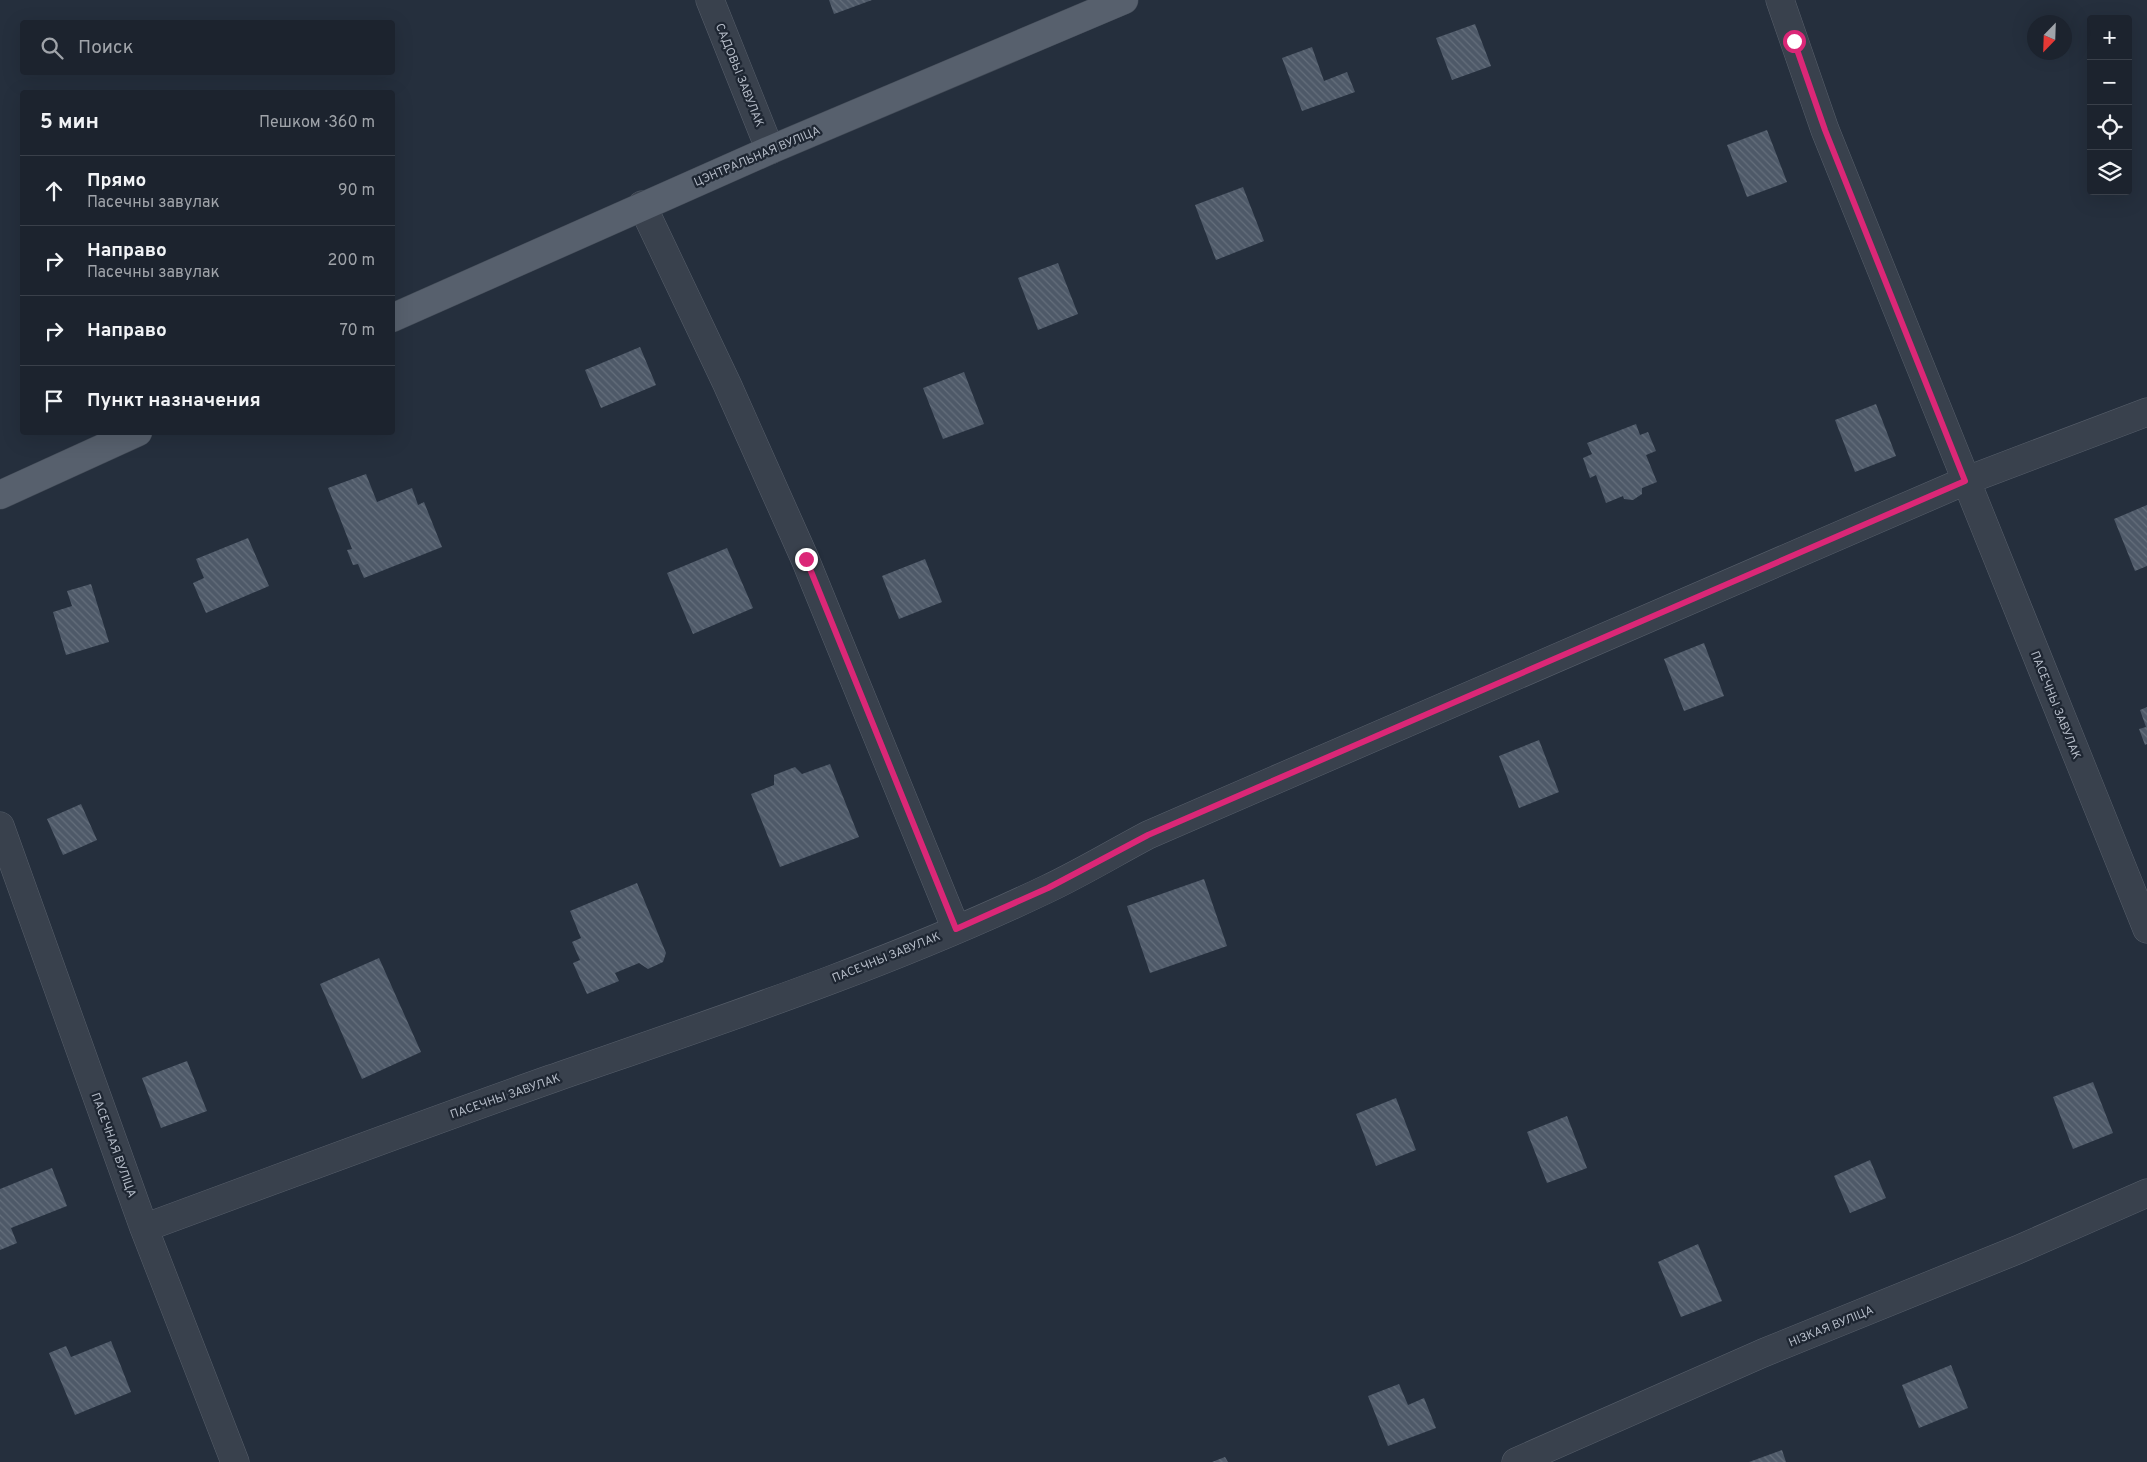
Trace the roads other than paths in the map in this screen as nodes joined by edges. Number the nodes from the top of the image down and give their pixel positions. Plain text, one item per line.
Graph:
1 (710, 0) edge
2 (1124, 0) edge
3 (1780, 0) edge
4 (770, 150) junction
5 (642, 205) junction
6 (395, 317) edge
7 (2147, 412) edge
8 (131, 435) edge
9 (1965, 481) junction
10 (0, 495) edge
11 (0, 826) edge
12 (956, 929) junction
13 (2147, 929) edge
14 (2147, 1192) edge
15 (144, 1228) junction
16 (235, 1462) edge
17 (1516, 1462) edge

1 - 4 street, САДОВЫ ЗАВУЛАК
2 - 4 main road, ЦЭНТРАЛЬНАЯ ВУЛІЦА
3 - 9 street, ПАСЕЧНЫ ЗАВУЛАК
4 - 5 main road, ЦЭНТРАЛЬНАЯ ВУЛІЦА
5 - 6 main road, ЦЭНТРАЛЬНАЯ ВУЛІЦА
5 - 12 street
7 - 9 street, ПАСЕЧНЫ ЗАВУЛАК
8 - 10 main road
9 - 12 street, ПАСЕЧНЫ ЗАВУЛАК
9 - 13 street, ПАСЕЧНЫ ЗАВУЛАК
11 - 15 street, ПАСЕЧНАЯ ВУЛІЦА
12 - 15 street, ПАСЕЧНЫ ЗАВУЛАК
14 - 17 street, НІЗКАЯ ВУЛІЦА
15 - 16 street, ПАСЕЧНАЯ ВУЛІЦА

